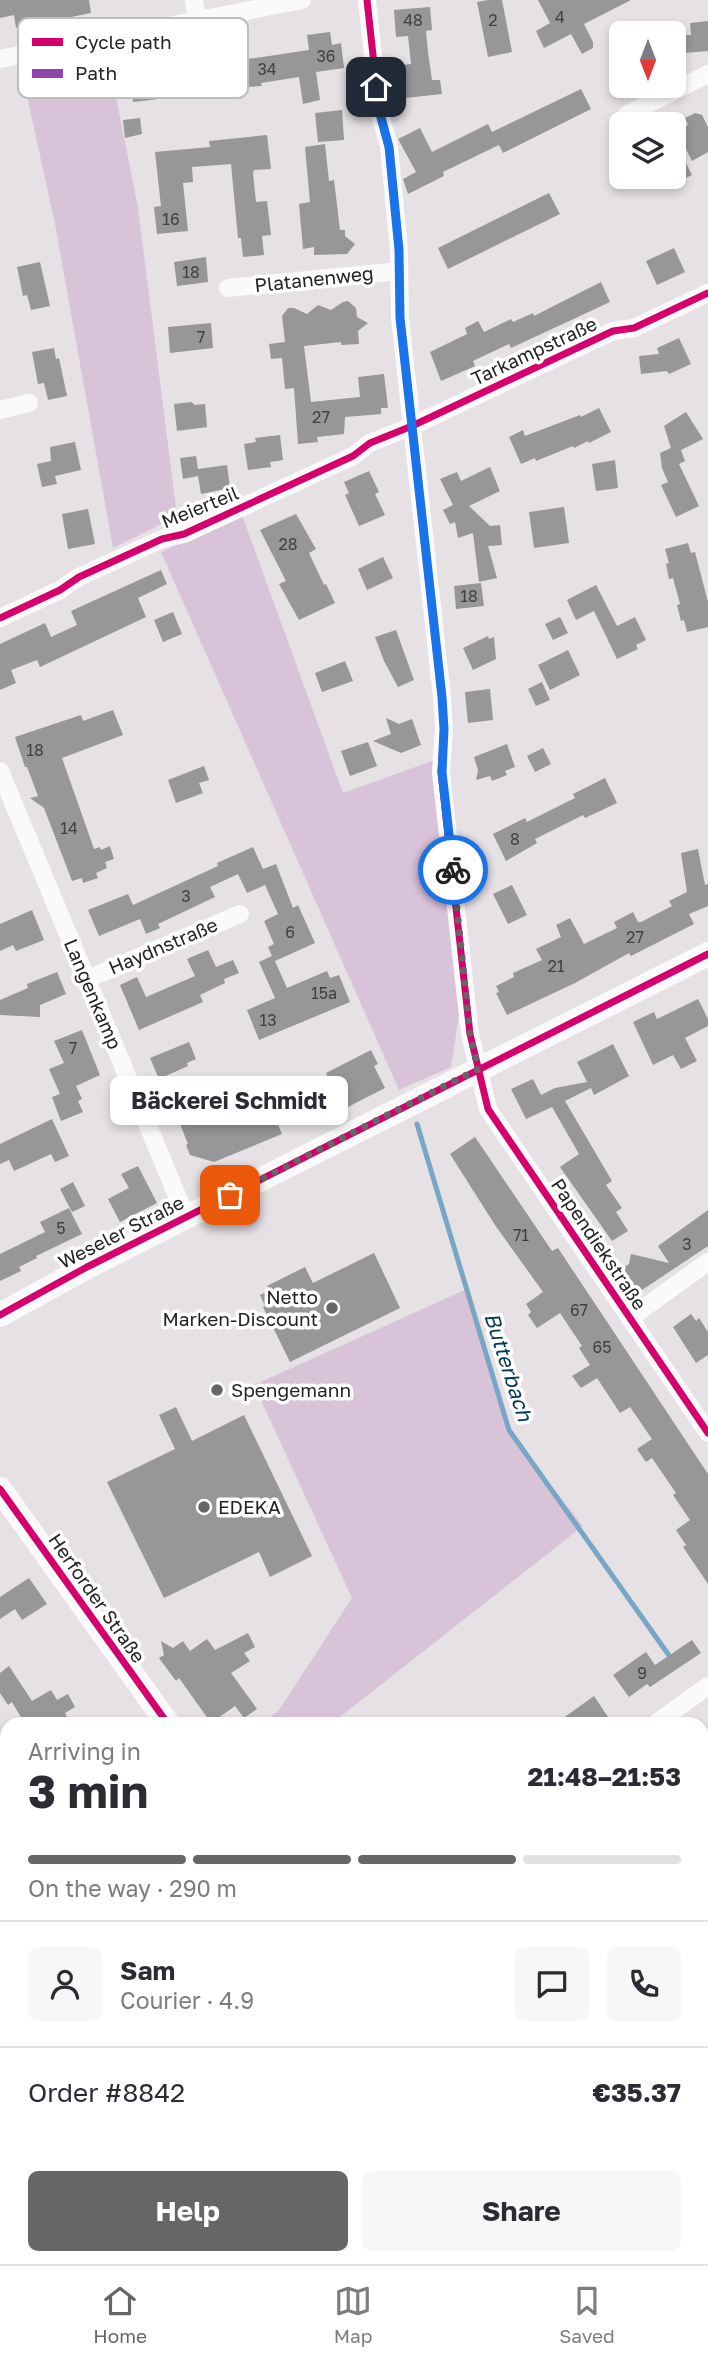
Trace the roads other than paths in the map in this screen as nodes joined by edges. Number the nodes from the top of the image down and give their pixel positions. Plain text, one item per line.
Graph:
1 (194, 0) edge
2 (302, 0) edge
3 (368, 0) edge
4 (196, 18) edge
5 (216, 18) edge
6 (18, 56) edge
7 (0, 59) edge
8 (708, 74) edge
9 (632, 112) edge
10 (399, 271) junction
11 (228, 288) dead end
12 (708, 293) edge
13 (29, 403) dead end
14 (0, 410) edge
15 (412, 426) junction
16 (0, 618) edge
17 (0, 771) edge
18 (240, 914) dead end
19 (708, 954) edge
20 (87, 979) junction
21 (478, 1069) junction
22 (186, 1217) junction
23 (708, 1262) edge
24 (0, 1315) edge
25 (630, 1318) junction
26 (708, 1432) edge
27 (0, 1489) edge
28 (708, 1686) edge
29 (163, 1717) edge
30 (665, 1717) edge

1 - 4 street
2 - 5 street
3 - 10 street, Papendiekstraße
6 - 7 street
8 - 9 street
10 - 11 street, Platanenweg
10 - 15 street, Papendiekstraße
12 - 15 street, Tarkampstraße
13 - 14 street
15 - 16 street, Meierteil
15 - 21 street, Papendiekstraße
17 - 20 street, Langenkamp
18 - 20 street, Haydnstraße
19 - 21 street, Weseler Straße
20 - 22 street, Langenkamp
21 - 22 street, Weseler Straße
21 - 25 street, Papendiekstraße
22 - 24 street, Weseler Straße
23 - 25 street
25 - 26 street, Papendiekstraße
27 - 29 street, Herforder Straße
28 - 30 street

